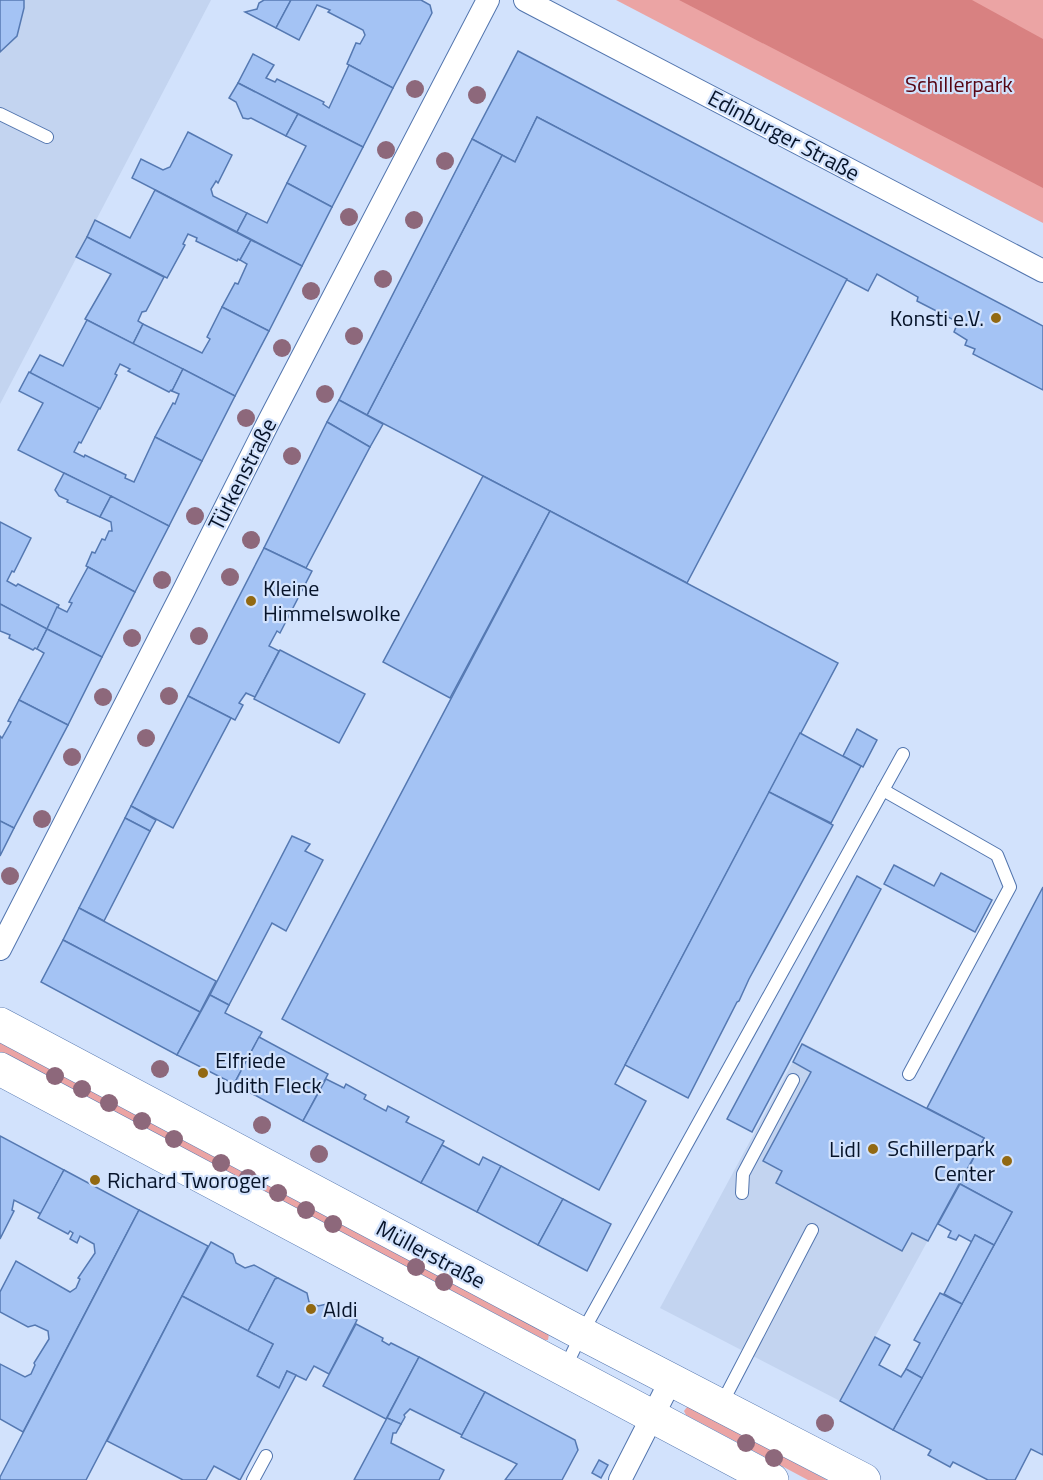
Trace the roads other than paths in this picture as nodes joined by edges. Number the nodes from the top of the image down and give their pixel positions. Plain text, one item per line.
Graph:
1 (488, 0) edge
2 (525, 0) edge
3 (0, 114) edge
4 (47, 137) dead end
5 (1043, 271) edge
6 (903, 754) dead end
7 (883, 790) junction
8 (0, 949) edge
9 (0, 1024) edge
10 (0, 1069) edge
11 (909, 1074) dead end
12 (793, 1080) dead end
13 (742, 1193) dead end
14 (812, 1230) dead end
15 (582, 1333) junction
16 (565, 1369) junction
17 (671, 1380) junction
18 (721, 1406) junction
19 (653, 1416) junction
20 (266, 1456) dead end
21 (254, 1480) edge
22 (621, 1480) edge
23 (772, 1480) edge
24 (864, 1480) edge

1 - 8 street, Türkenstraße
2 - 5 street, Edinburger Straße
3 - 4 lane
6 - 7 lane
7 - 11 lane
7 - 15 lane
9 - 15 main road, Müllerstraße
10 - 16 main road, Müllerstraße
12 - 13 lane
14 - 18 lane
15 - 16 lane
15 - 17 main road, Müllerstraße
16 - 19 main road, Müllerstraße
17 - 18 main road, Müllerstraße
17 - 19 street
18 - 24 main road, Müllerstraße
19 - 22 street
19 - 23 main road, Müllerstraße
20 - 21 lane

